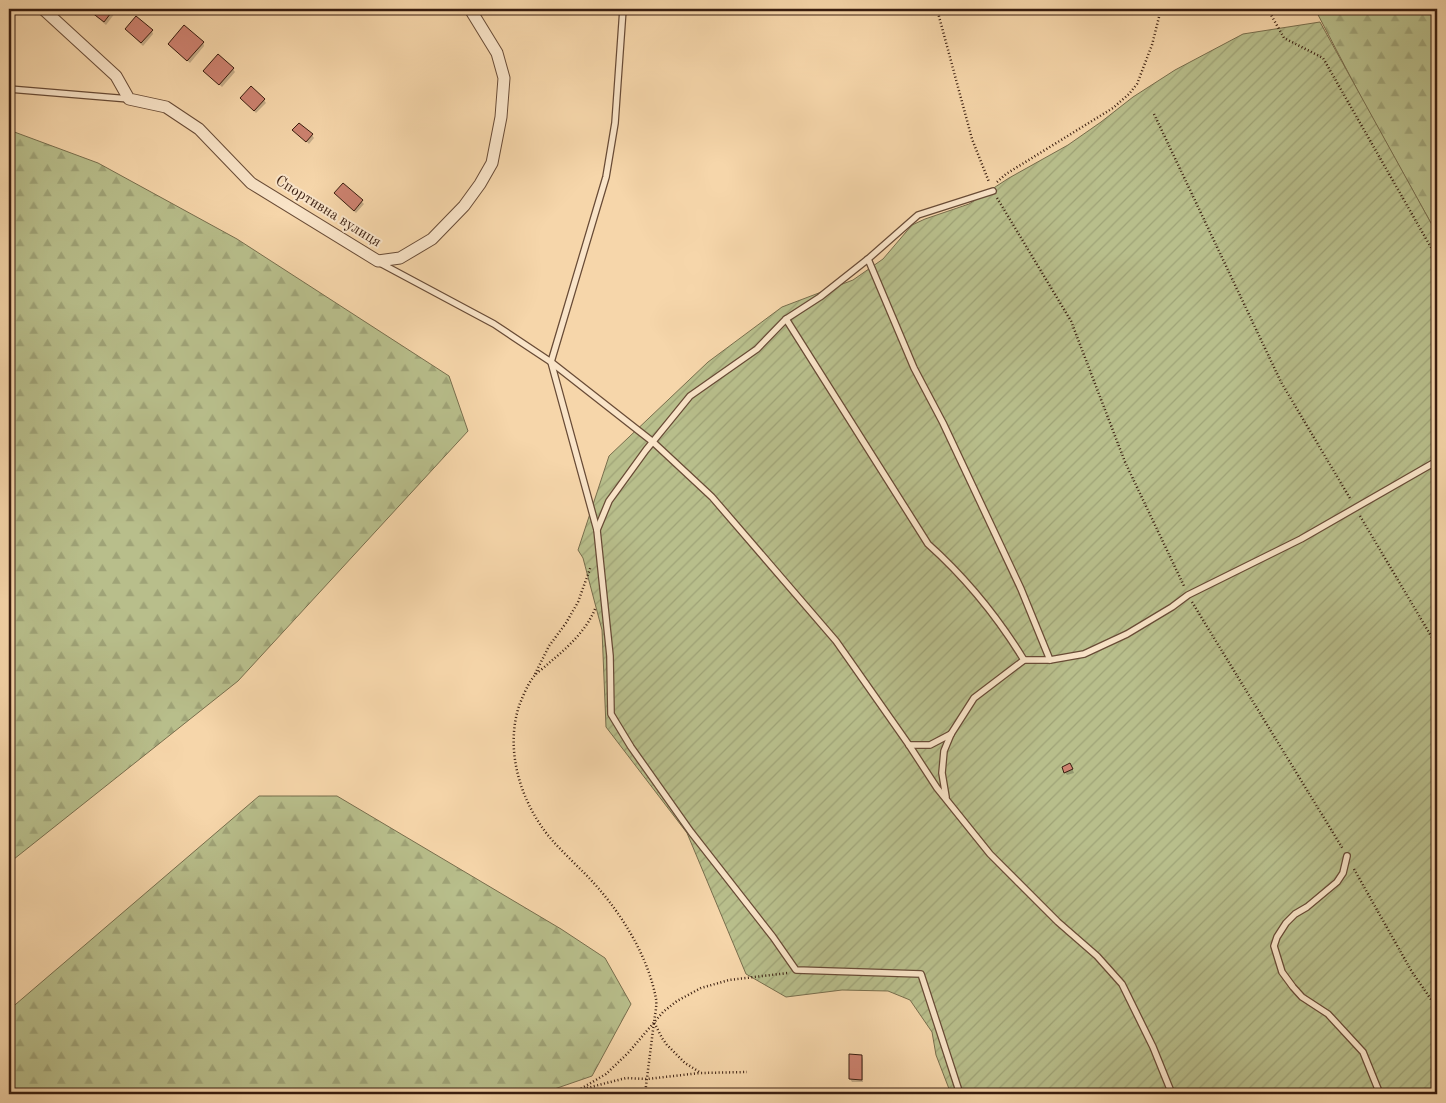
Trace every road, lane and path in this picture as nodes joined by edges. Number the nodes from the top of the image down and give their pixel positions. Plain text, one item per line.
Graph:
1 (43, 9) edge
2 (470, 9) edge
3 (623, 9) edge
4 (937, 9) edge
5 (1161, 9) edge
6 (1269, 9) edge
7 (9, 89) edge
8 (129, 99) junction
9 (1154, 114) dead end
10 (993, 190) junction
11 (1437, 258) edge
12 (868, 259) junction
13 (378, 261) junction
14 (786, 319) junction
15 (551, 362) junction
16 (653, 442) junction
17 (1437, 461) edge
18 (1356, 508) junction
19 (597, 530) junction
20 (591, 564) dead end
21 (1188, 595) junction
22 (596, 607) dead end
23 (1437, 646) edge
24 (1024, 660) junction
25 (1050, 660) junction
26 (535, 675) junction
27 (951, 734) junction
28 (909, 744) junction
29 (946, 800) junction
30 (1347, 856) junction
31 (796, 970) junction
32 (1437, 1008) edge
33 (654, 1022) junction
34 (747, 1072) dead end
35 (701, 1073) junction
36 (647, 1080) junction
37 (584, 1089) junction
38 (572, 1094) edge
39 (645, 1094) edge
40 (960, 1094) edge
41 (1172, 1094) edge
42 (1380, 1094) edge

1 - 8 street
2 - 13 street, Спортивна вулиця
3 - 15 lane
4 - 10 path
5 - 10 path
6 - 11 path
7 - 8 lane
8 - 13 street, Спортивна вулиця
9 - 18 path
10 - 12 lane
10 - 21 path
12 - 14 lane
12 - 25 lane
13 - 15 lane
14 - 16 lane
14 - 24 lane
15 - 16 lane
15 - 19 lane
16 - 19 lane
16 - 28 lane
17 - 18 lane
18 - 21 lane
18 - 23 path
19 - 31 lane
20 - 26 path
21 - 25 lane
21 - 30 path
22 - 26 path
24 - 25 lane
24 - 27 lane
26 - 33 path
27 - 28 lane
27 - 29 lane
28 - 29 lane
29 - 41 lane
30 - 32 path
30 - 42 lane
31 - 33 path
31 - 40 lane
33 - 35 path
33 - 36 path
33 - 37 path
34 - 35 path
35 - 36 path
36 - 37 path
36 - 39 path
37 - 38 path

